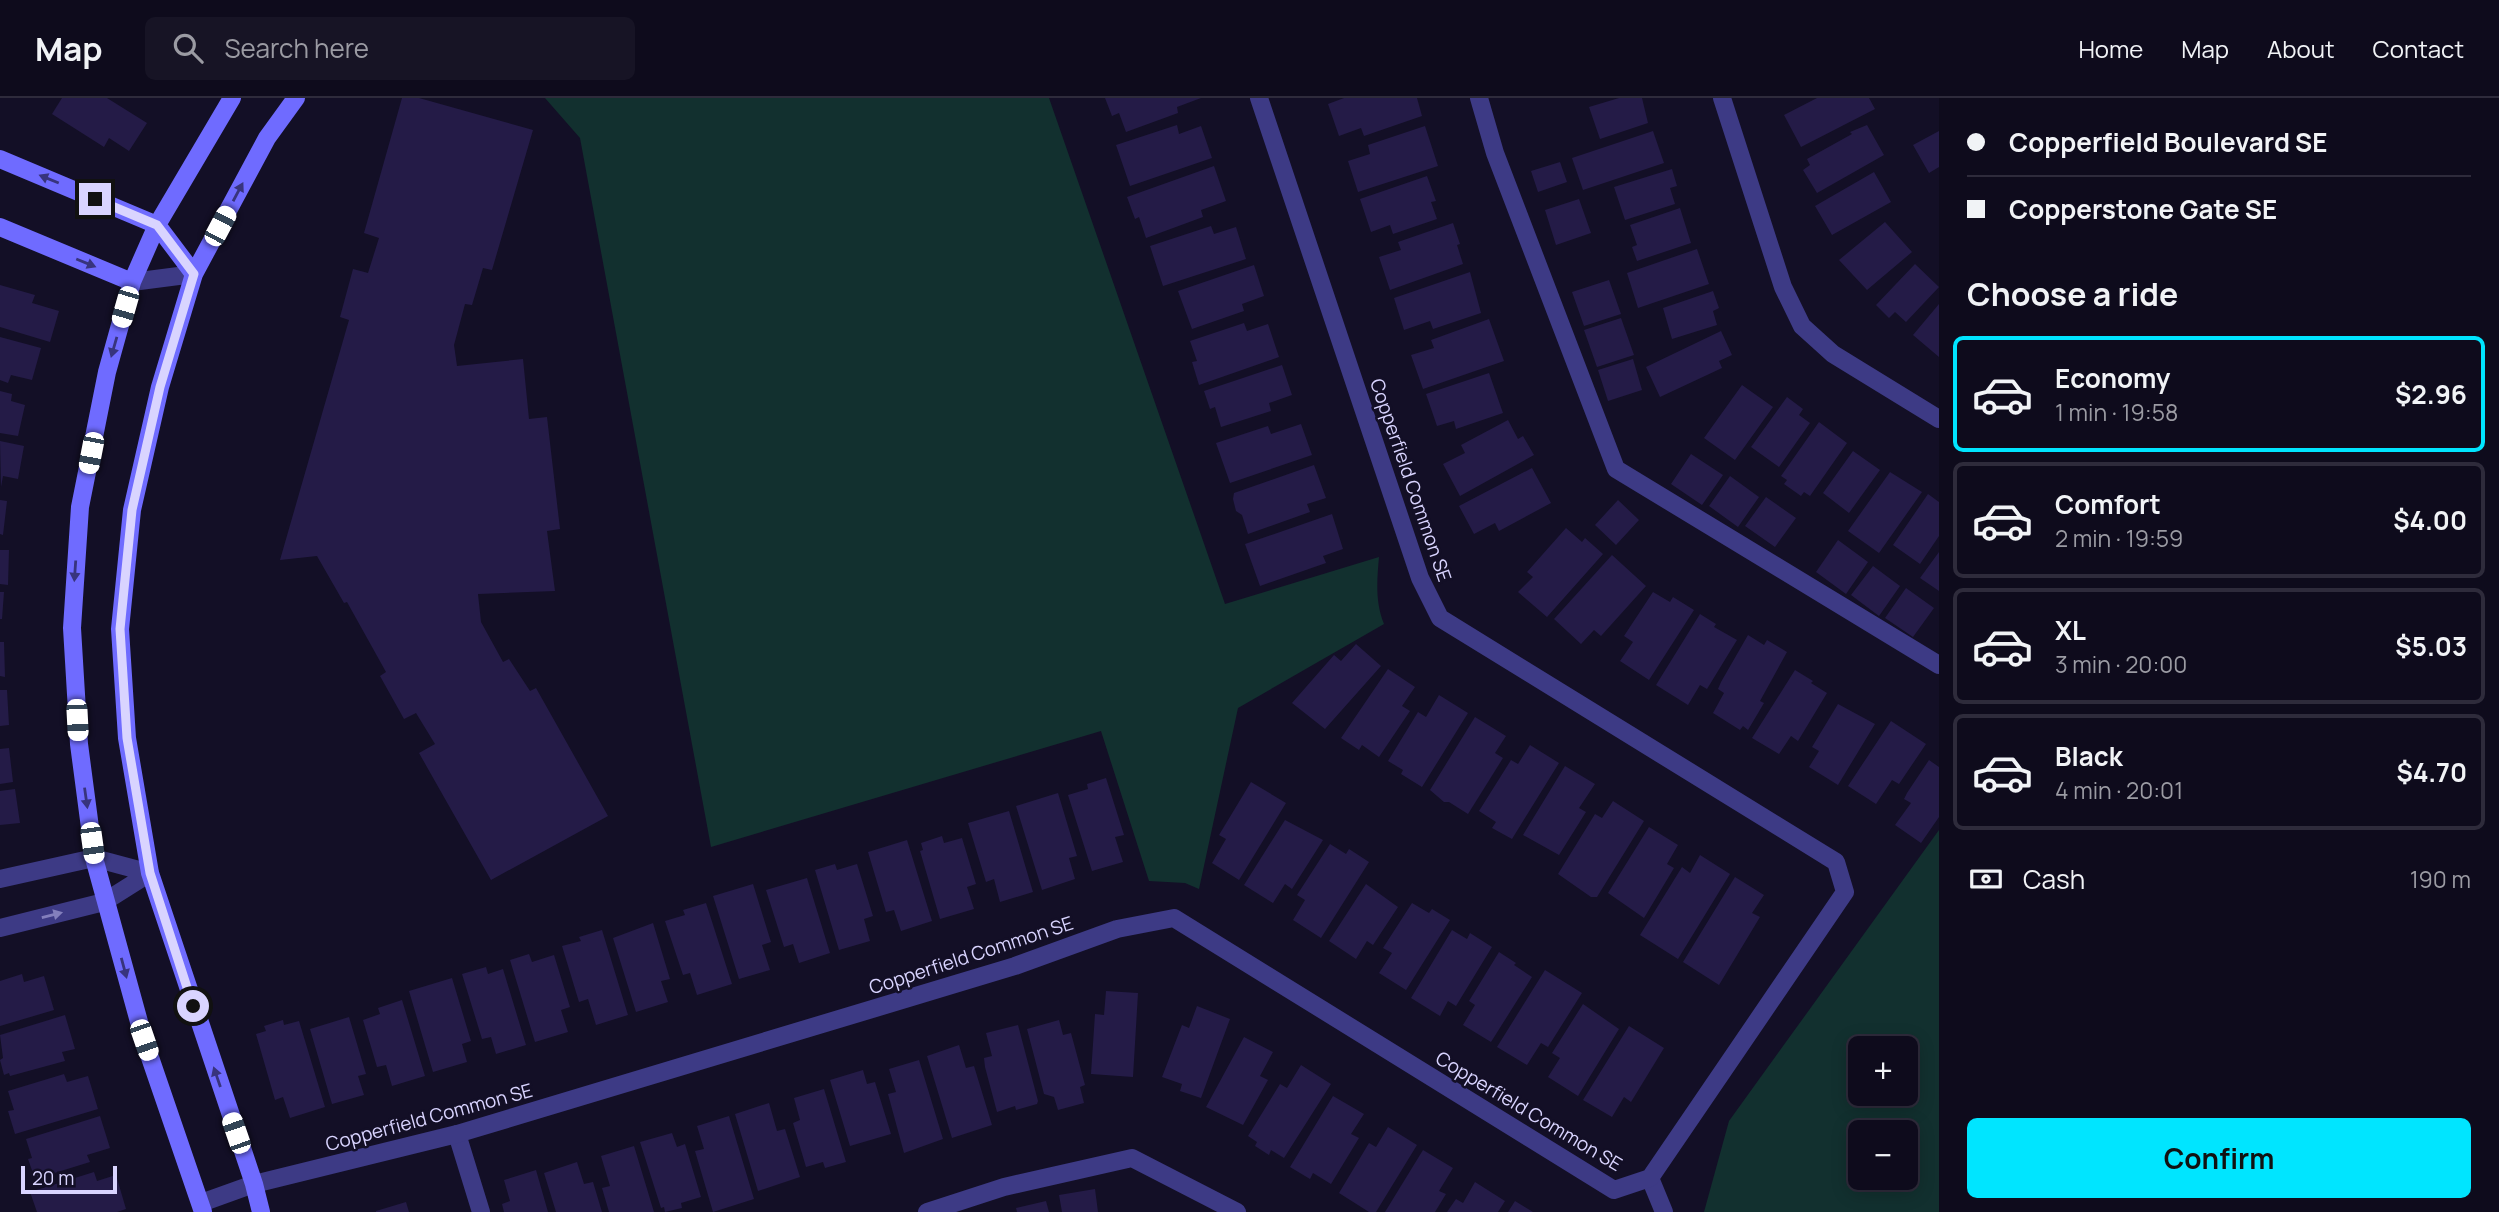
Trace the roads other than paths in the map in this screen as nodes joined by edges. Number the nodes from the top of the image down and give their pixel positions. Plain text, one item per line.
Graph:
1 (232, 98) edge
2 (296, 98) edge
3 (1258, 98) edge
4 (1479, 98) edge
5 (1722, 98) edge
6 (0, 159) edge
7 (157, 225) junction
8 (0, 227) edge
9 (194, 274) junction
10 (132, 282) junction
11 (1939, 419) edge
12 (1939, 665) edge
13 (94, 858) junction
14 (150, 873) junction
15 (0, 879) edge
16 (104, 902) junction
17 (0, 928) edge
18 (457, 1134) junction
19 (1650, 1178) junction
20 (254, 1184) junction
21 (202, 1208) edge
22 (261, 1212) edge
23 (481, 1212) edge
24 (927, 1212) edge
25 (1237, 1212) edge
26 (1664, 1212) edge

1 - 7 street
9 -> 2 street
3 - 19 street, Copperfield Common SE
4 - 12 street
5 - 11 street
7 -> 6 street
7 - 9 street
7 - 10 street
8 -> 10 street
9 - 10 street
9 - 14 street
10 -> 13 street
13 - 14 street
13 - 15 street
13 - 16 street
14 - 16 street
20 -> 14 street
17 -> 16 street
16 -> 21 street
18 - 19 street, Copperfield Common SE
18 - 20 street, Copperfield Common SE
18 - 23 street
19 - 26 street
20 - 21 street, Copperfield Common SE
20 - 22 street
24 - 25 street

